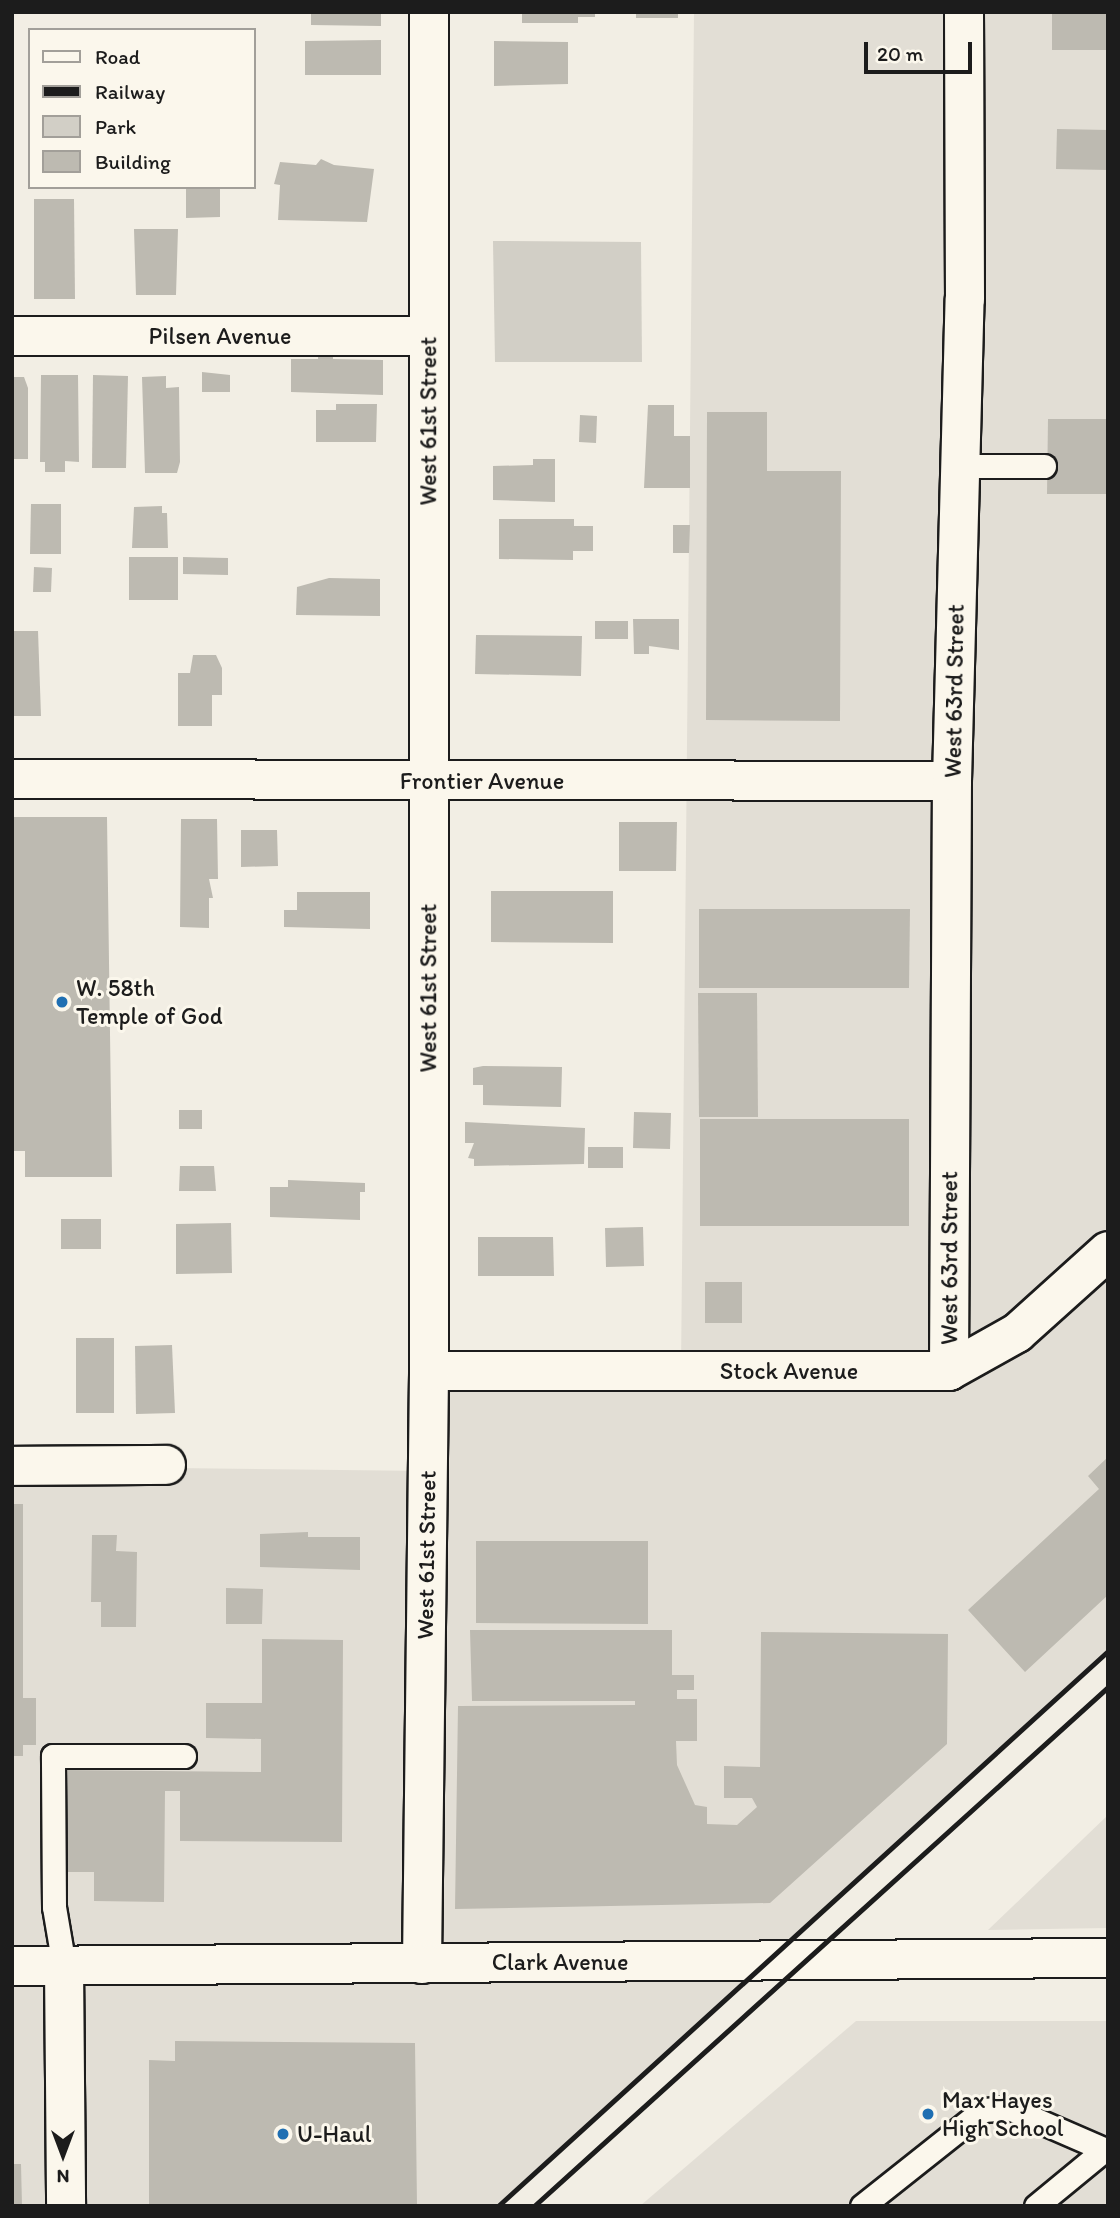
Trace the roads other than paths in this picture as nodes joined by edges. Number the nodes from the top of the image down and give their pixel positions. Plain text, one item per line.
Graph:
1 (429, 12) edge
2 (964, 12) edge
3 (12, 336) edge
4 (429, 336) junction
5 (960, 466) junction
6 (1044, 466) dead end
7 (12, 779) edge
8 (427, 781) junction
9 (952, 781) junction
10 (1108, 1251) edge
11 (429, 1371) junction
12 (949, 1371) junction
13 (166, 1465) dead end
14 (12, 1466) edge
15 (184, 1756) dead end
16 (1108, 1958) edge
17 (422, 1964) junction
18 (12, 1966) edge
19 (64, 1966) junction
20 (1106, 2150) edge
21 (66, 2206) edge
22 (862, 2206) edge
23 (1036, 2206) edge

1 - 4 street, West 61st Street
2 - 5 street, West 63rd Street
3 - 4 street, Pilsen Avenue
4 - 8 street, West 61st Street
5 - 6 lane
5 - 9 street, West 63rd Street
7 - 8 street, Frontier Avenue
8 - 9 street, Frontier Avenue
8 - 11 street, West 61st Street
9 - 12 street, West 63rd Street
10 - 12 street, Stock Avenue
11 - 12 street, Stock Avenue
11 - 17 street, West 61st Street
13 - 14 street
15 - 19 lane
16 - 17 street, Clark Avenue
17 - 19 street, Clark Avenue
18 - 19 street, Clark Avenue
19 - 21 street
20 - 22 lane
20 - 23 lane

